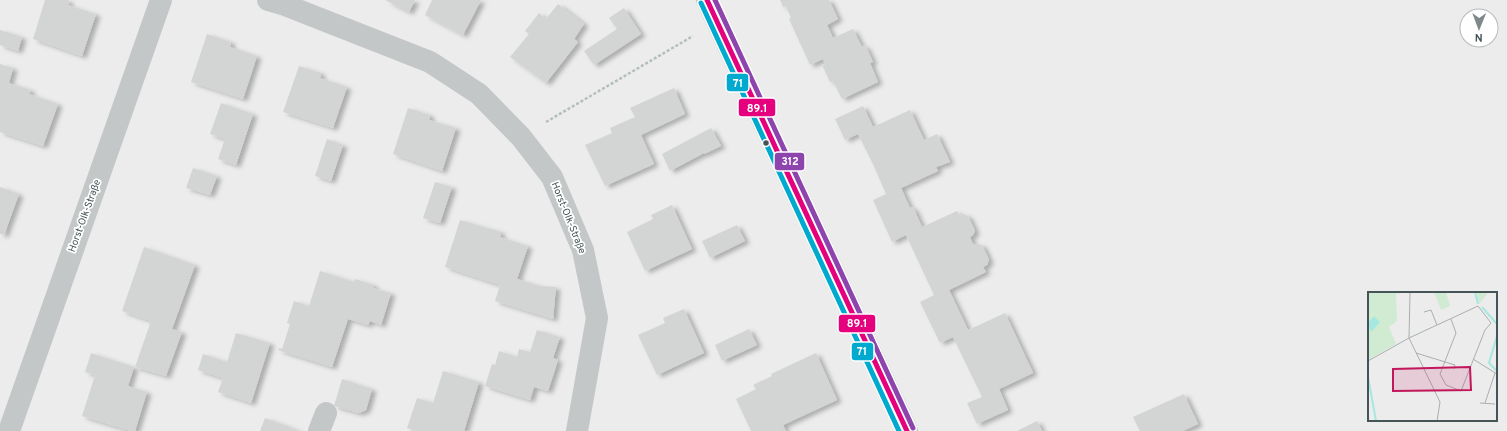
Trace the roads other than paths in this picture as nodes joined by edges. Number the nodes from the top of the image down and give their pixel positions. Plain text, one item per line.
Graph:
1 (161, 0) edge
2 (268, 0) edge
3 (707, 0) edge
4 (9, 431) edge
5 (577, 431) edge
6 (907, 431) edge

1 - 4 street, Horst-Olk-Straße
2 - 5 street, Horst-Olk-Straße
3 - 6 street

